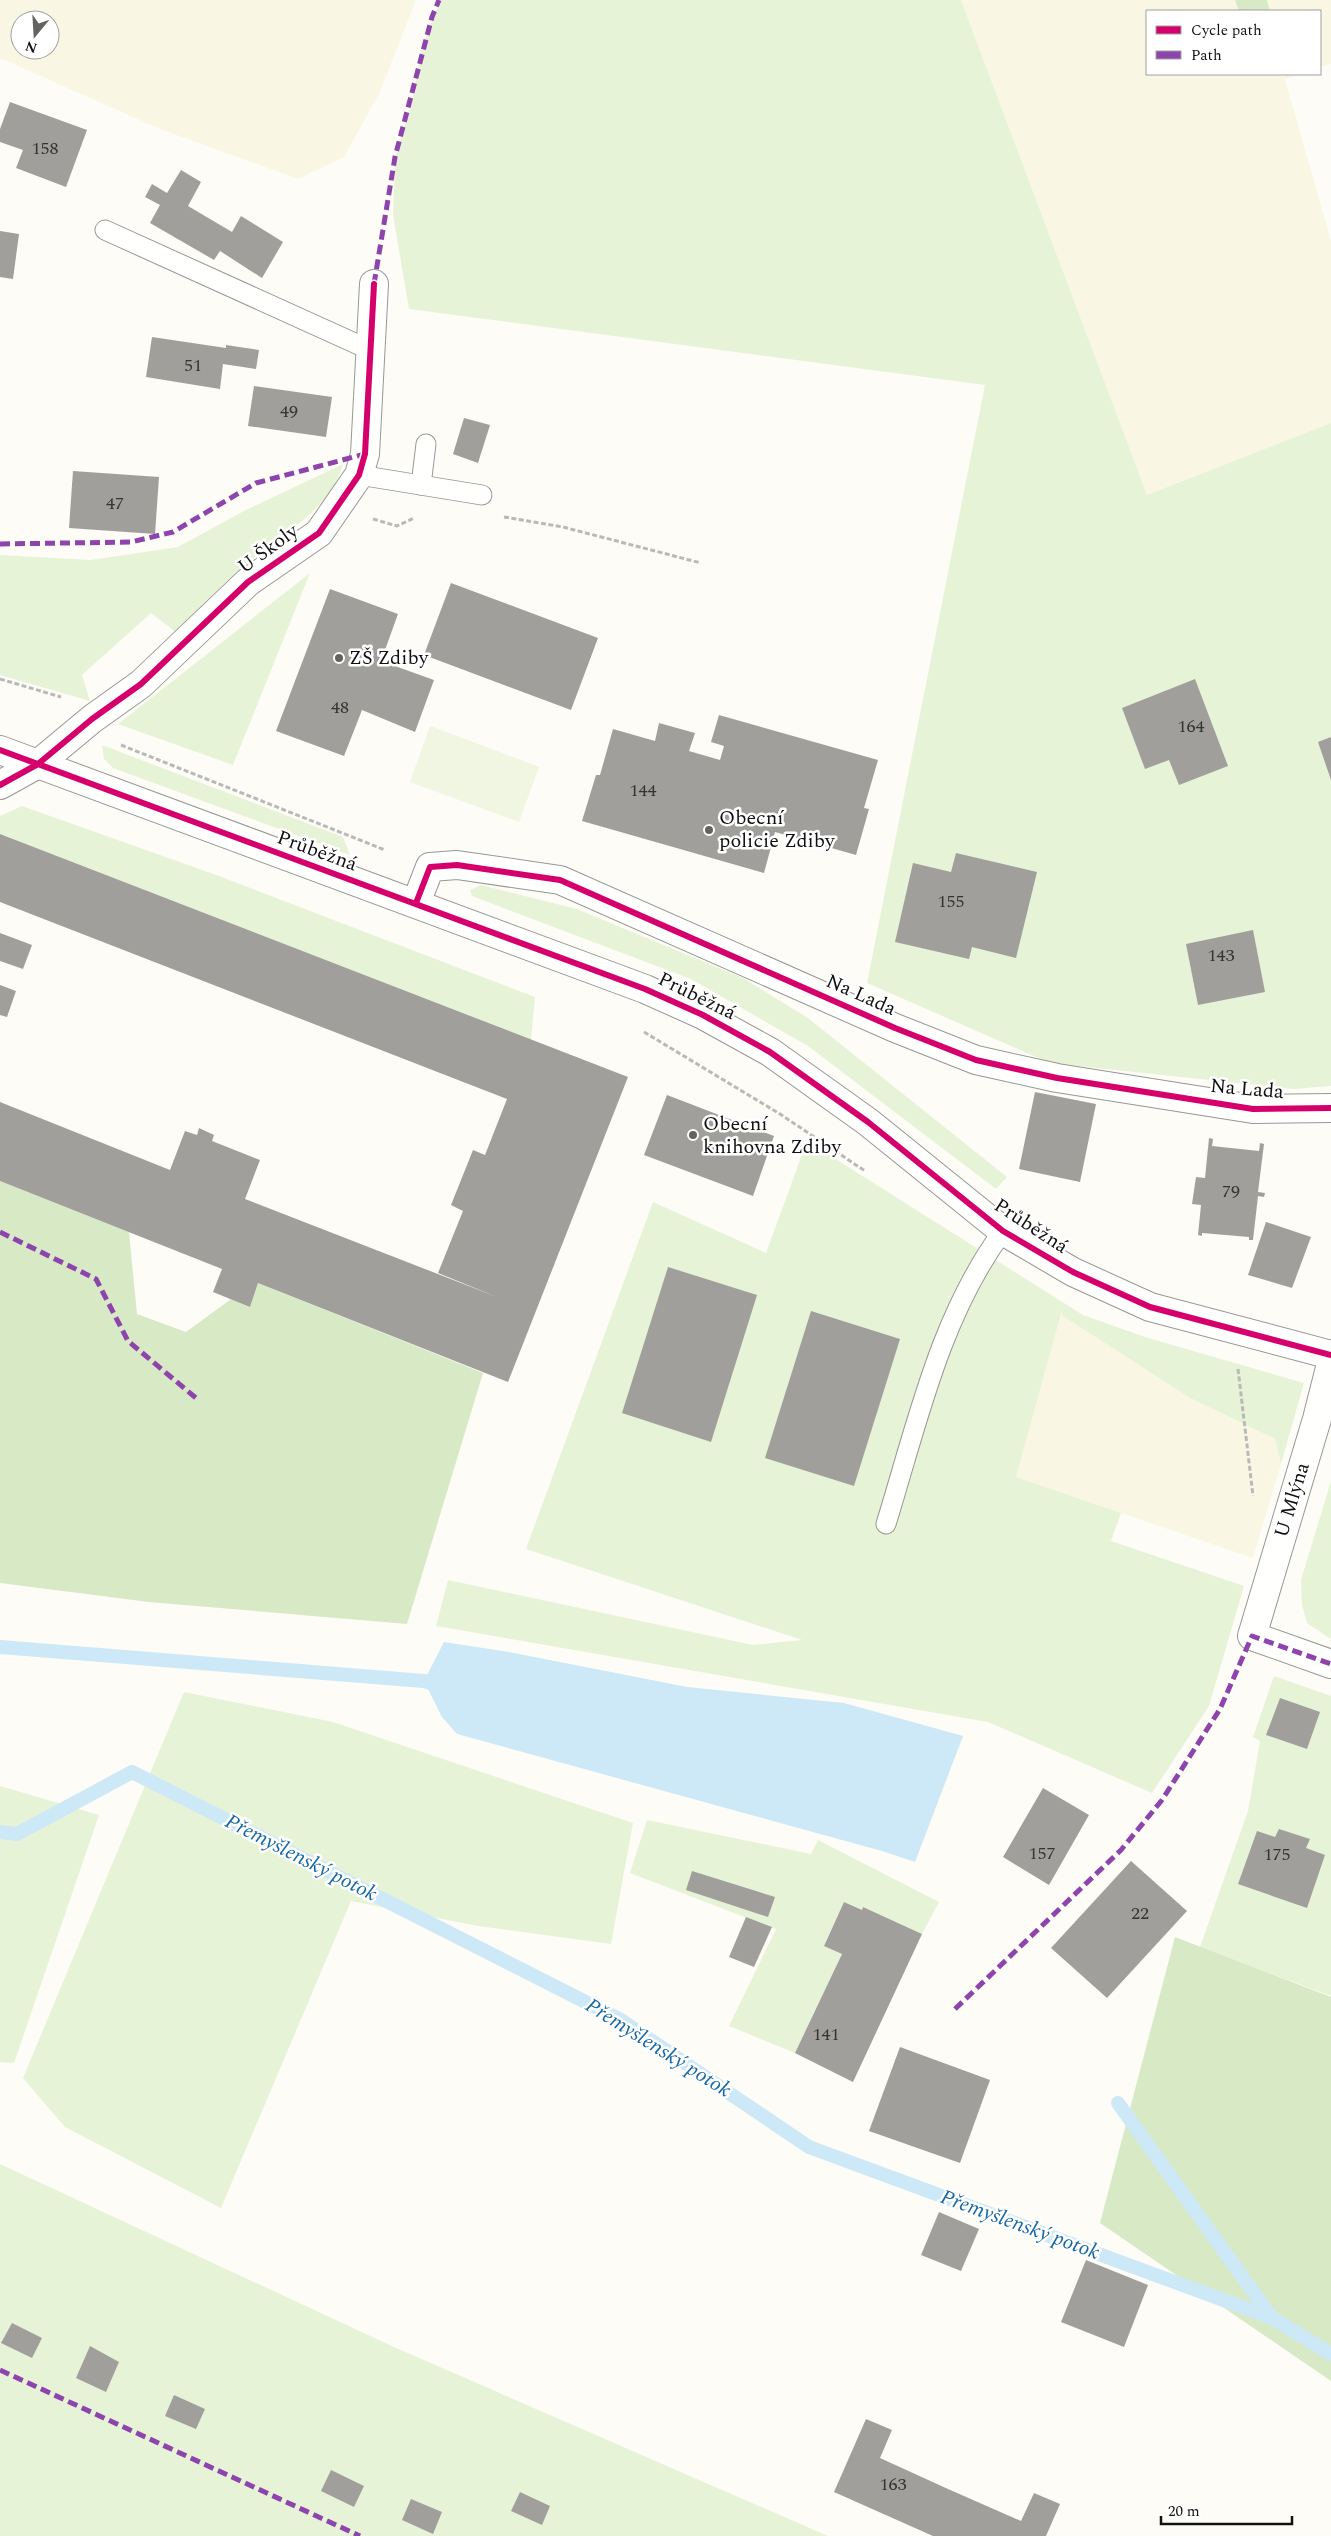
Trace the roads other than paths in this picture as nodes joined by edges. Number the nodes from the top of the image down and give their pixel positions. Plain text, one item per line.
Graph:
1 (105, 230) dead end
2 (374, 284) dead end
3 (370, 350) junction
4 (426, 444) dead end
5 (359, 475) junction
6 (421, 485) junction
7 (482, 494) dead end
8 (0, 750) edge
9 (38, 764) junction
10 (0, 784) edge
11 (416, 903) junction
12 (1331, 1108) edge
13 (1003, 1231) junction
14 (1331, 1355) edge
15 (1331, 1364) edge
16 (886, 1524) dead end
17 (1331, 1664) edge

1 - 3 lane
2 - 3 street, U Školy
3 - 5 street, U Školy
4 - 6 lane
5 - 6 lane
5 - 9 street, U Školy
6 - 7 lane
8 - 9 street, Průběžná
9 - 10 street, U Školy
9 - 11 street, Průběžná
11 - 12 street, Na Lada
11 - 13 street, Průběžná
13 - 14 street, Průběžná
13 - 16 lane
15 - 17 street, U Mlýna

